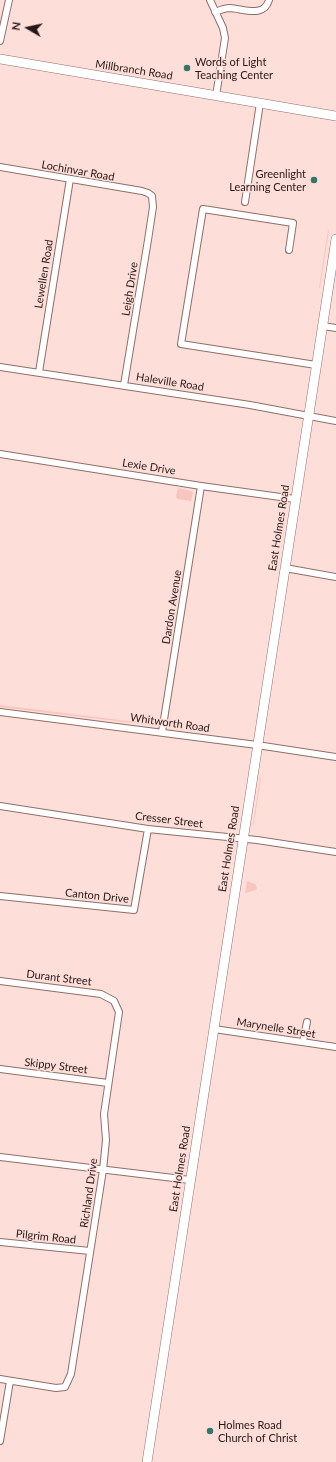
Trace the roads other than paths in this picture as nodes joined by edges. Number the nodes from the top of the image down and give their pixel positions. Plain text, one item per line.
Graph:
1 (9, 0) edge
2 (210, 0) edge
3 (269, 0) edge
4 (214, 12) junction
5 (0, 41) edge
6 (0, 59) edge
7 (216, 96) junction
8 (260, 103) junction
9 (336, 116) edge
10 (0, 167) edge
11 (70, 179) junction
12 (152, 196) joint
13 (245, 202) dead end
14 (336, 239) edge
15 (289, 250) dead end
16 (323, 326) junction
17 (336, 328) edge
18 (316, 365) junction
19 (0, 367) edge
20 (39, 372) junction
21 (124, 385) junction
22 (308, 417) junction
23 (336, 421) edge
24 (0, 454) edge
25 (201, 486) junction
26 (295, 499) junction
27 (285, 568) junction
28 (336, 577) edge
29 (0, 712) edge
30 (162, 732) junction
31 (257, 745) junction
32 (336, 757) edge
33 (0, 806) edge
34 (148, 828) junction
35 (243, 838) junction
36 (336, 852) edge
37 (0, 896) edge
38 (0, 981) edge
39 (114, 1001) joint
40 (307, 1022) dead end
41 (214, 1029) junction
42 (303, 1042) junction
43 (336, 1048) edge
44 (0, 1069) edge
45 (108, 1083) junction
46 (0, 1157) edge
47 (103, 1170) junction
48 (190, 1180) junction
49 (0, 1242) edge
50 (90, 1251) junction
51 (0, 1379) edge
52 (10, 1381) junction
53 (0, 1441) edge
54 (147, 1462) edge

1 - 5 street
2 - 4 street
3 - 4 street
4 - 7 street
6 - 7 main road, Millbranch Road
7 - 8 main road, Millbranch Road
8 - 9 main road, Millbranch Road
8 - 13 street
10 - 11 street, Lochinvar Road
11 - 12 street, Lochinvar Road
11 - 20 street, Lewellen Road
12 - 21 street, Leigh Drive
14 - 16 main road, East Holmes Road
15 - 18 street
16 - 17 street
16 - 18 main road, East Holmes Road
18 - 22 main road, East Holmes Road
19 - 20 street, Haleville Road
20 - 21 street, Haleville Road
21 - 22 street, Haleville Road
22 - 23 street, Haleville Road
22 - 26 main road, East Holmes Road
24 - 25 street, Lexie Drive
25 - 26 street, Lexie Drive
25 - 30 street, Dardon Avenue
26 - 27 main road, East Holmes Road
27 - 28 street
27 - 31 main road, East Holmes Road
29 - 30 street, Whitworth Road
30 - 31 street, Whitworth Road
31 - 32 street, Whitworth Road
31 - 35 main road, East Holmes Road
33 - 34 street, Cresser Street
34 - 35 street, Cresser Street
34 - 37 street, Canton Drive
35 - 36 street, Cresser Street
35 - 41 main road, East Holmes Road
38 - 39 street, Durant Street
39 - 45 street, Richland Drive
40 - 42 street
41 - 42 street, Marynelle Street
41 - 48 main road, East Holmes Road
42 - 43 street, Marynelle Street
44 - 45 street, Skippy Street
45 - 47 street, Richland Drive
46 - 47 street
47 - 48 street
47 - 50 street, Richland Drive
48 - 54 main road, East Holmes Road
49 - 50 street, Pilgrim Road
50 - 52 street, Richland Drive
51 - 52 street
52 - 53 street

